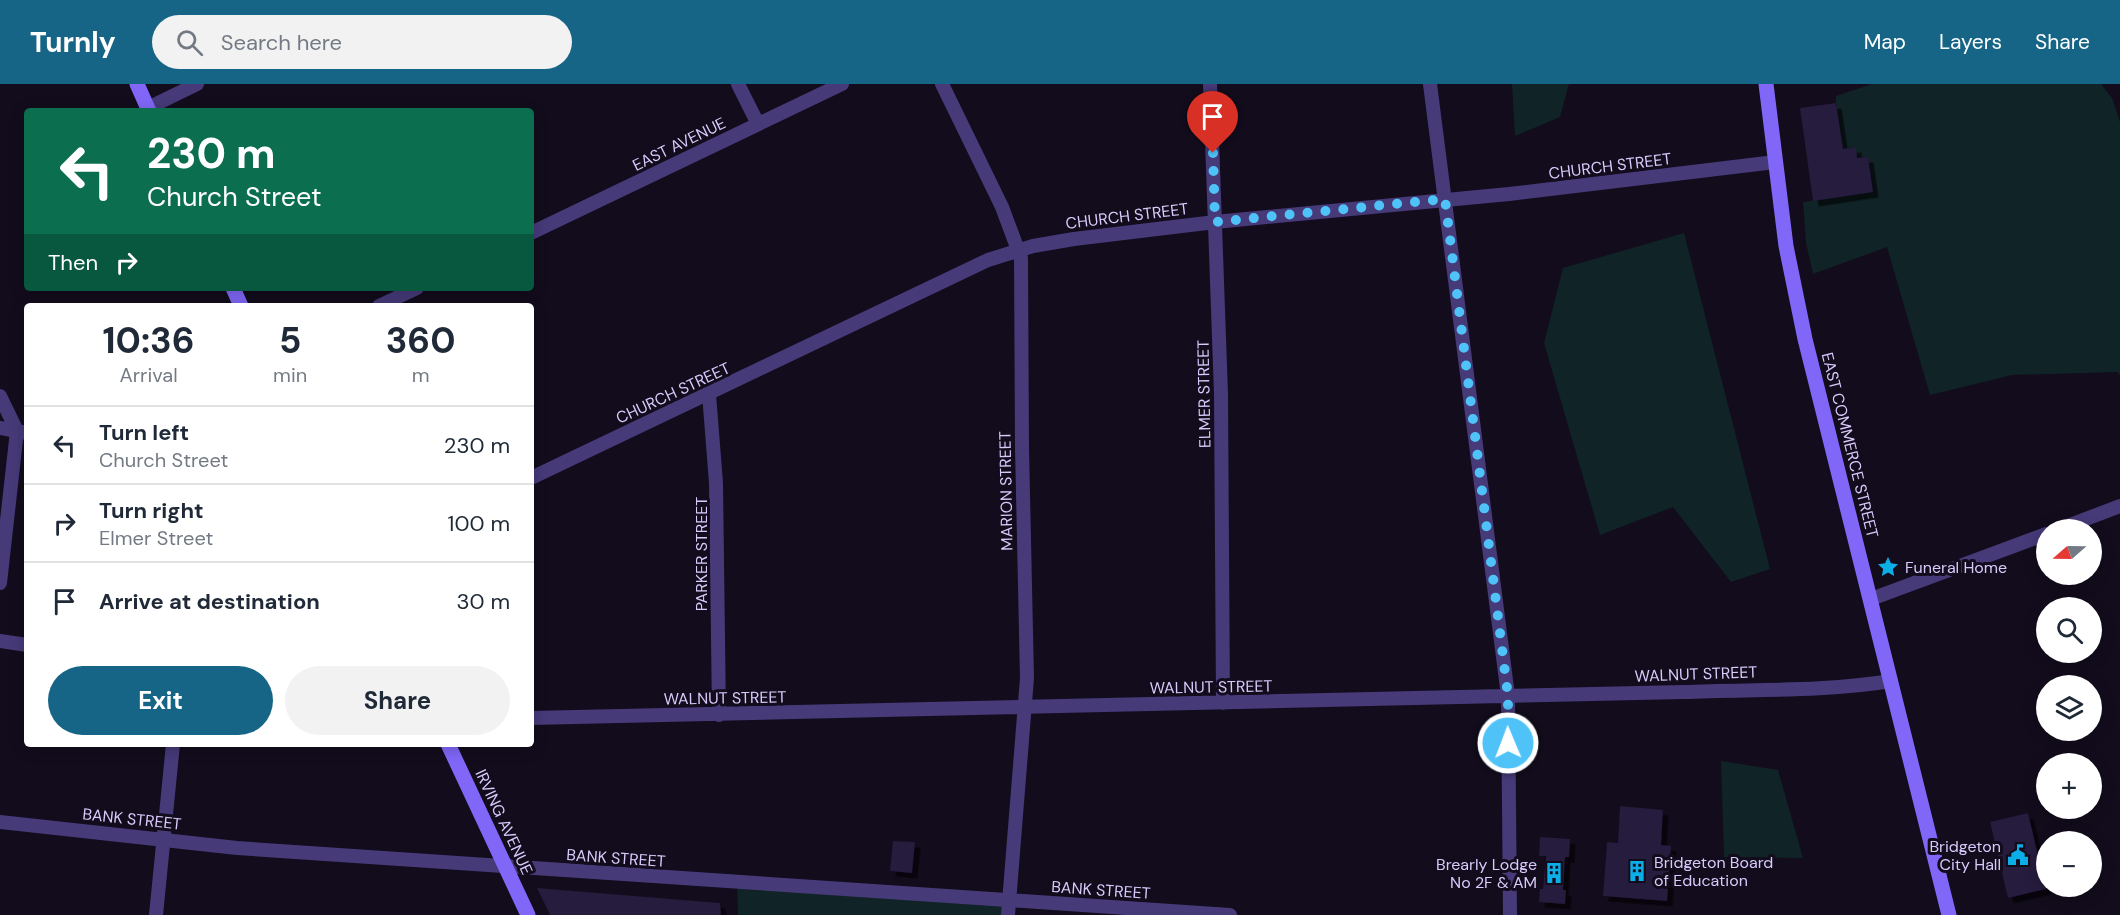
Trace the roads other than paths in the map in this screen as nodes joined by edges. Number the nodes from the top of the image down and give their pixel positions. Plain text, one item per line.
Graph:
1 (137, 84) edge
2 (197, 84) edge
3 (738, 84) edge
4 (842, 84) edge
5 (942, 84) edge
6 (1210, 84) edge
7 (1430, 84) edge
8 (1766, 84) edge
9 (149, 108) edge
10 (151, 108) edge
11 (758, 124) junction
12 (1775, 162) junction
13 (1445, 199) junction
14 (1215, 222) junction
15 (534, 232) edge
16 (1019, 250) junction
17 (411, 291) edge
18 (385, 303) edge
19 (709, 394) junction
20 (0, 396) edge
21 (0, 428) edge
22 (22, 432) edge
23 (534, 477) edge
24 (2120, 506) edge
25 (2086, 519) edge
26 (2036, 538) edge
27 (0, 583) edge
28 (1871, 599) junction
29 (0, 642) edge
30 (24, 645) edge
31 (1891, 681) junction
32 (1508, 696) junction
33 (1223, 703) junction
34 (1025, 708) junction
35 (719, 715) junction
36 (534, 718) edge
37 (173, 747) edge
38 (449, 747) edge
39 (0, 822) edge
40 (163, 839) junction
41 (506, 867) junction
42 (1009, 900) junction
43 (156, 915) edge
44 (528, 915) edge
45 (1008, 915) edge
46 (1230, 915) edge
47 (1510, 915) edge
48 (1949, 915) edge

1 - 9 street
2 - 10 street
3 - 11 street
4 - 11 street, EAST AVENUE
5 - 16 street, MARION STREET
6 - 14 street, ELMER STREET
7 - 13 street
8 - 12 street, EAST COMMERCE STREET
11 - 15 street, EAST AVENUE
12 - 13 street, CHURCH STREET
12 - 28 street, EAST COMMERCE STREET
13 - 14 street, CHURCH STREET
13 - 32 street
14 - 16 street, CHURCH STREET
14 - 33 street, ELMER STREET
16 - 19 street, CHURCH STREET
16 - 34 street, MARION STREET
17 - 18 street
19 - 23 street, CHURCH STREET
19 - 35 street, PARKER STREET
20 - 22 street
21 - 22 street
22 - 27 street
24 - 25 street
26 - 28 street
28 - 31 street, EAST COMMERCE STREET
29 - 30 street
31 - 32 street, WALNUT STREET
31 - 48 street, EAST COMMERCE STREET
32 - 33 street, WALNUT STREET
32 - 47 street
33 - 34 street, WALNUT STREET
34 - 35 street, WALNUT STREET
34 - 42 street, MARION STREET
35 - 36 street, WALNUT STREET
37 - 40 street
38 - 41 street, IRVING AVENUE
39 - 40 street, BANK STREET
40 - 41 street, BANK STREET
40 - 43 street
41 - 42 street, BANK STREET
41 - 44 street, IRVING AVENUE
42 - 45 street, MARION STREET
42 - 46 street, BANK STREET

